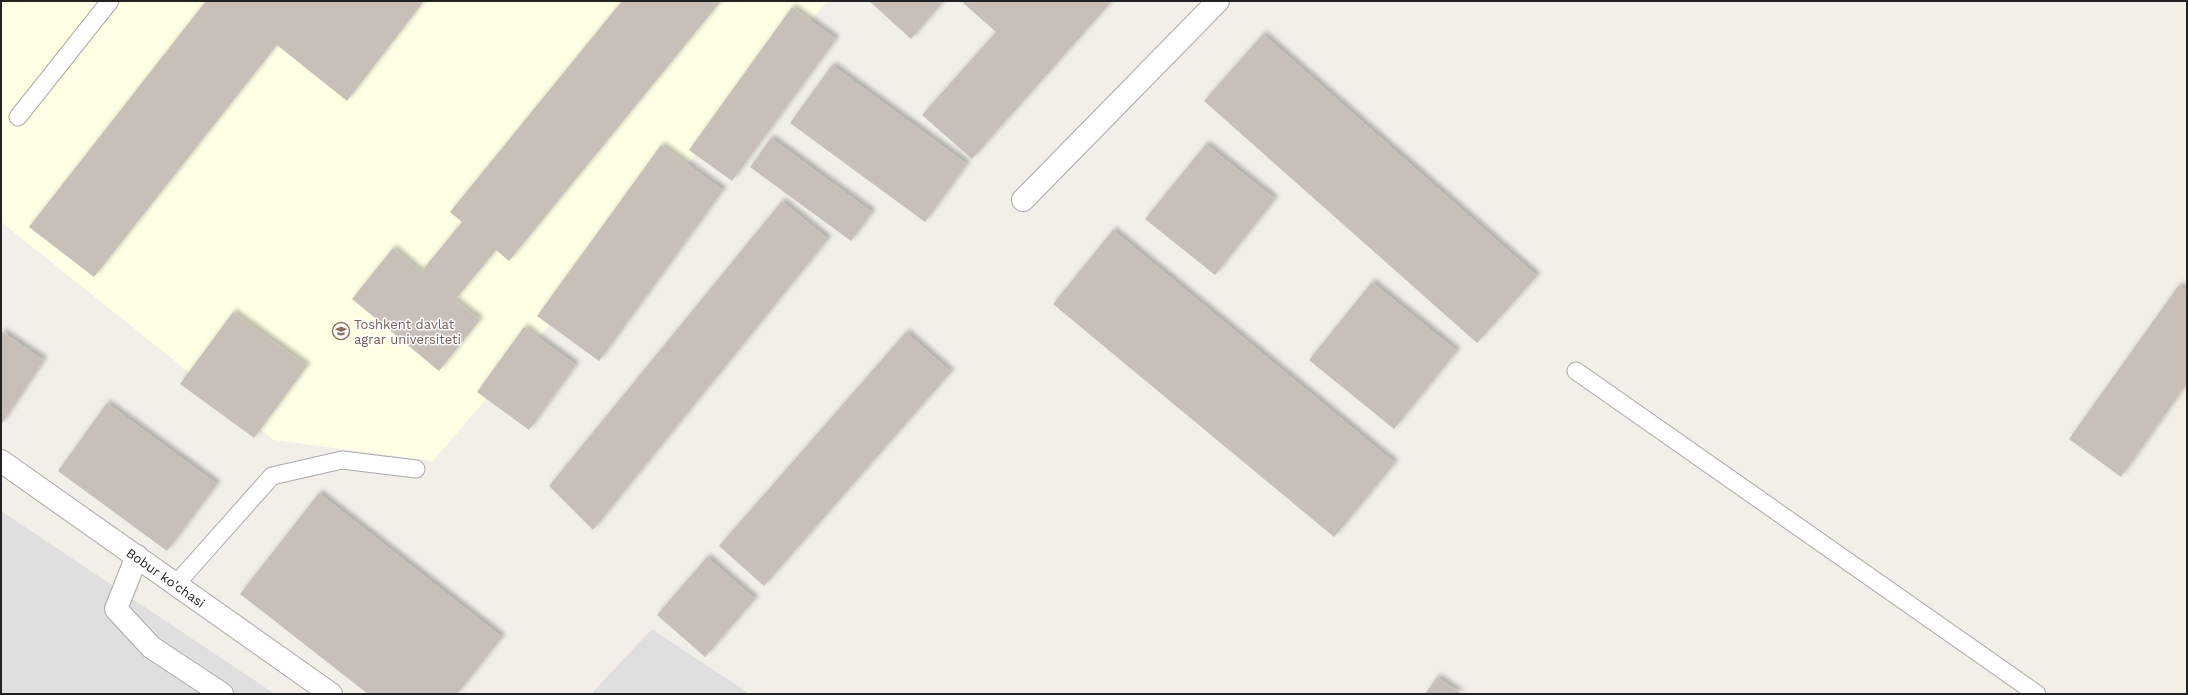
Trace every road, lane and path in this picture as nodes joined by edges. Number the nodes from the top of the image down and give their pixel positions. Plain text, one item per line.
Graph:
1 (110, 1) edge
2 (1218, 1) edge
3 (18, 117) dead end
4 (1023, 200) dead end
5 (1576, 371) dead end
6 (1, 461) edge
7 (416, 469) dead end
8 (137, 556) junction
9 (176, 584) junction
10 (222, 694) edge
11 (331, 694) edge
12 (2037, 694) edge

1 - 3 lane
2 - 4 street
5 - 12 lane
6 - 8 street, Bobur ko'chasi
7 - 9 lane
8 - 9 street, Bobur ko'chasi
8 - 10 street
9 - 11 street, Bobur ko'chasi

